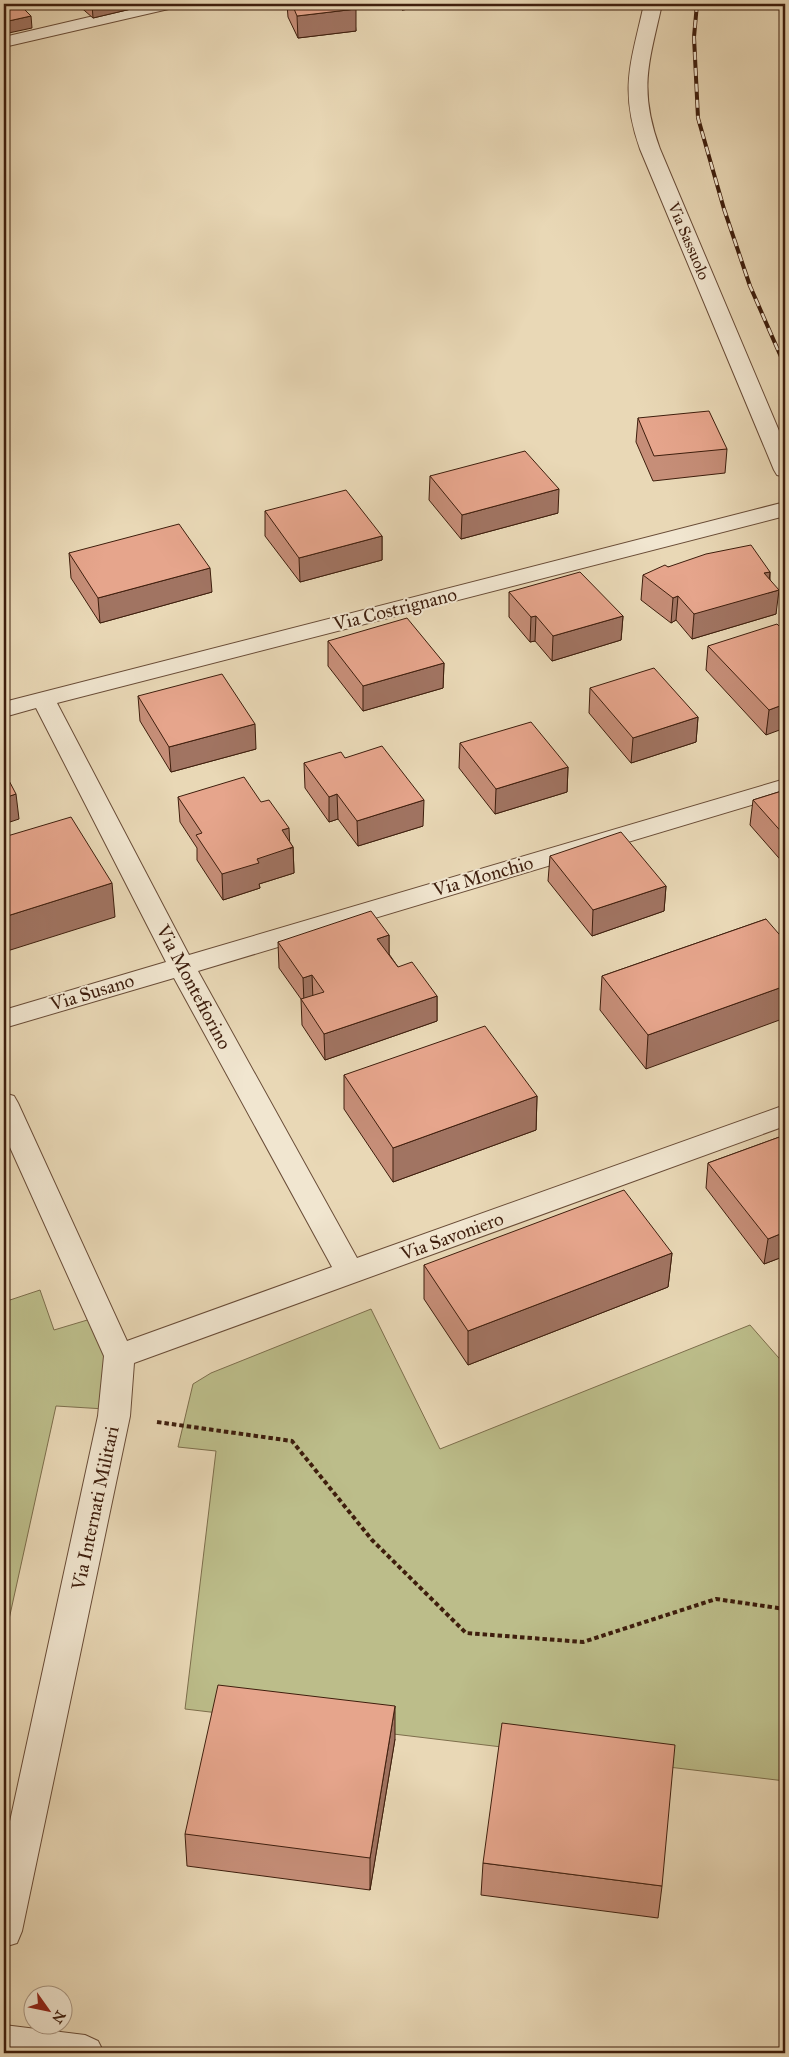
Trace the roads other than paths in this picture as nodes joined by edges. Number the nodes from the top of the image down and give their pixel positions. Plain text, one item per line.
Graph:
1 (167, 4) edge
2 (653, 4) edge
3 (4, 42) edge
4 (785, 470) edge
5 (785, 509) edge
6 (43, 699) junction
7 (4, 709) edge
8 (785, 787) edge
9 (181, 965) junction
10 (4, 1019) edge
11 (4, 1103) edge
12 (785, 1115) edge
13 (350, 1273) junction
14 (119, 1356) junction
15 (4, 1931) edge
16 (4, 2042) edge
17 (85, 2053) edge

1 - 3 street
2 - 4 street, Via Sassuolo
5 - 6 street, Via Costrignano
6 - 7 street, Via Costrignano
6 - 9 street, Via Montefiorino
8 - 9 street, Via Monchio
9 - 10 street, Via Susano
9 - 13 street, Via Montefiorino
11 - 14 street, Via Internati Militari
12 - 13 street, Via Savoniero
13 - 14 street, Via Savoniero
14 - 15 street, Via Internati Militari
16 - 17 street

